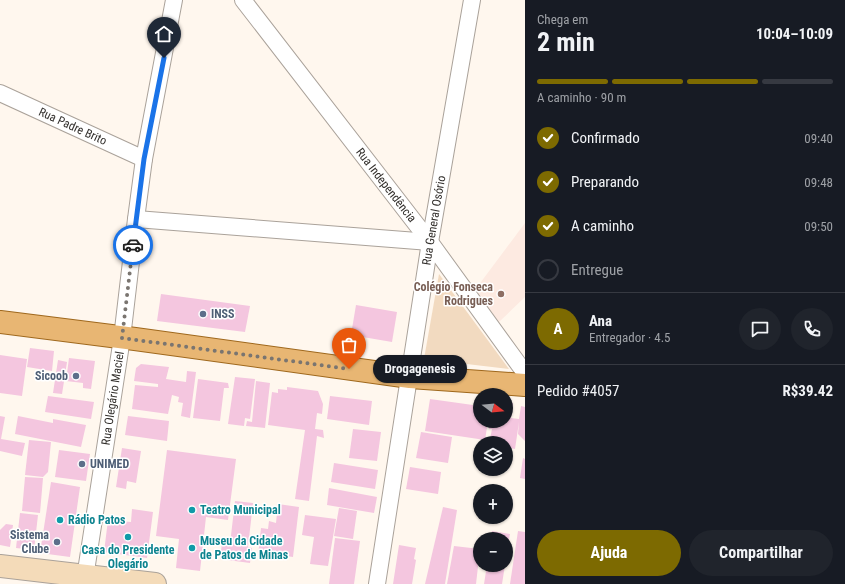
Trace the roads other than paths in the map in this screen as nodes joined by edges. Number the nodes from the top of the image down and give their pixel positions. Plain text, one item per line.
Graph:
1 (174, 0) edge
2 (243, 0) edge
3 (472, 0) edge
4 (0, 93) edge
5 (144, 159) junction
6 (136, 219) junction
7 (430, 242) junction
8 (0, 322) edge
9 (122, 338) junction
10 (525, 373) edge
11 (410, 377) junction
12 (525, 385) edge
13 (0, 566) edge
14 (88, 581) edge
15 (154, 584) edge
16 (377, 584) edge

1 - 5 street, Rua Olegário Maciel
2 - 7 street, Rua Independência
3 - 7 street, Rua General Osório
4 - 5 street, Rua Padre Brito
5 - 6 street, Rua Olegário Maciel
6 - 7 street
6 - 9 street, Rua Olegário Maciel
7 - 10 street, Rua Independência
7 - 11 street, Rua General Osório
8 - 9 main road
9 - 11 main road
9 - 14 street, Rua Olegário Maciel
11 - 12 main road
11 - 16 street, Rua General Osório
13 - 14 street
14 - 15 street

